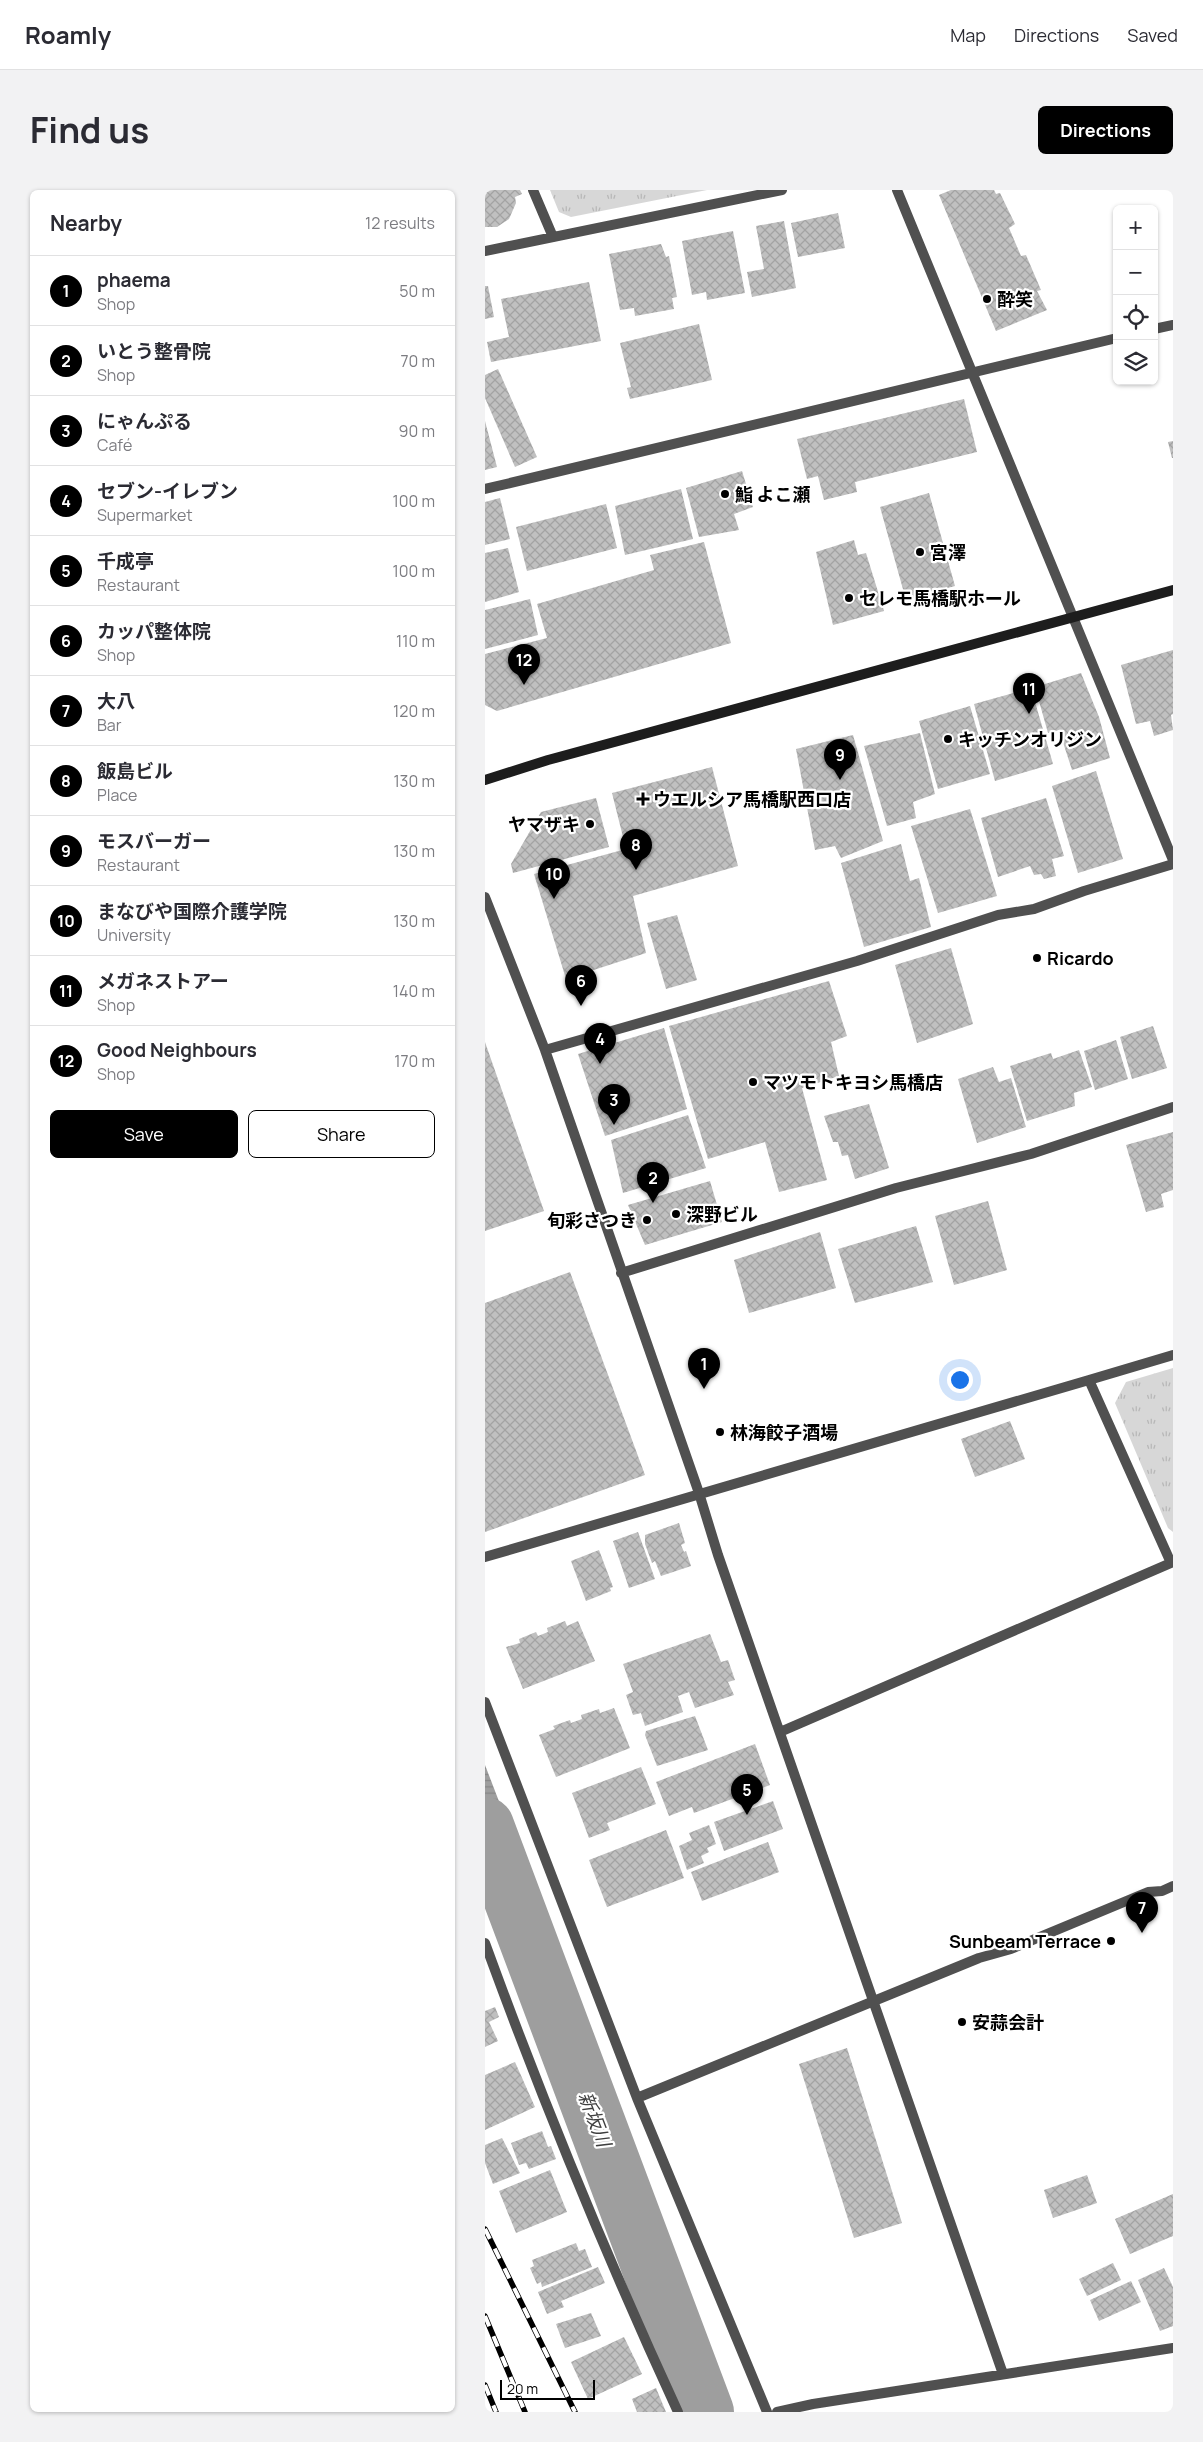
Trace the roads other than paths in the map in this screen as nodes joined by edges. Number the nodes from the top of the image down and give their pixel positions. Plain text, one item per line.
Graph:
1 (533, 190) edge
2 (782, 190) edge
3 (897, 190) edge
4 (553, 237) junction
5 (485, 251) edge
6 (1173, 325) edge
7 (1158, 328) edge
8 (1113, 339) edge
9 (972, 373) junction
10 (485, 489) edge
11 (1173, 590) edge
12 (1073, 616) junction
13 (485, 780) edge
14 (1173, 860) edge
15 (1173, 864) edge
16 (485, 897) edge
17 (545, 1050) junction
18 (1173, 1107) edge
19 (621, 1273) junction
20 (1173, 1356) edge
21 (1089, 1380) junction
22 (699, 1493) junction
23 (485, 1557) edge
24 (1172, 1563) edge
25 (485, 1702) edge
26 (780, 1732) junction
27 (1173, 1886) edge
28 (485, 1943) edge
29 (875, 2001) junction
30 (637, 2098) junction
31 (1173, 2348) edge
32 (1003, 2374) junction
33 (678, 2412) edge
34 (767, 2412) edge
35 (777, 2412) edge

1 - 4 street
2 - 4 street
3 - 9 street
4 - 5 street
6 - 7 street
8 - 9 street
9 - 10 street
9 - 12 street
11 - 12 street
12 - 13 street
12 - 14 street
15 - 17 street
16 - 17 street
17 - 19 street
18 - 19 street
19 - 22 street
20 - 21 street
21 - 22 street
21 - 24 street
22 - 23 street
22 - 26 street
24 - 26 street
25 - 30 street
26 - 29 street
27 - 29 street
28 - 33 street
29 - 30 street
29 - 32 street
30 - 34 street
31 - 32 street
32 - 35 street

